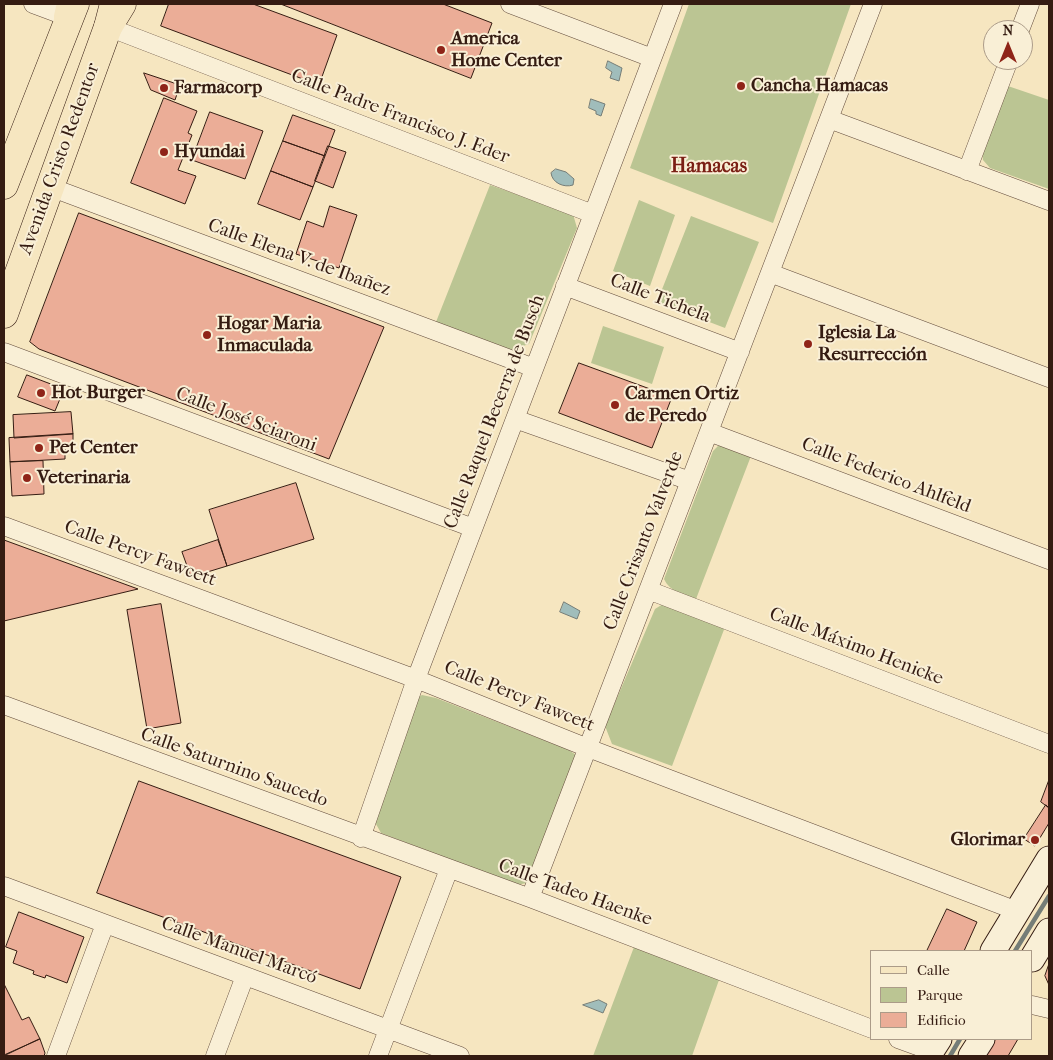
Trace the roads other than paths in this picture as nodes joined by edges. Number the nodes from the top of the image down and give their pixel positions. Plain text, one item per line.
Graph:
1 (33, 4) edge
2 (122, 4) edge
3 (510, 4) edge
4 (673, 4) edge
5 (873, 4) edge
6 (1030, 4) edge
7 (72, 8) edge
8 (111, 15) edge
9 (1024, 20) edge
10 (652, 58) junction
11 (1005, 70) edge
12 (829, 119) junction
13 (9, 156) edge
14 (967, 171) junction
15 (4, 185) edge
16 (50, 187) junction
17 (1049, 201) edge
18 (593, 214) junction
19 (770, 273) junction
20 (565, 286) junction
21 (4, 314) edge
22 (4, 352) edge
23 (740, 352) junction
24 (534, 368) junction
25 (1049, 378) edge
26 (515, 419) junction
27 (709, 432) junction
28 (690, 481) junction
29 (4, 526) edge
30 (473, 528) junction
31 (1049, 560) edge
32 (648, 590) junction
33 (416, 679) junction
34 (4, 705) edge
35 (1049, 744) edge
36 (588, 748) junction
37 (361, 838) junction
38 (1049, 860) edge
39 (449, 869) junction
40 (4, 886) edge
41 (530, 898) junction
42 (1017, 911) junction
43 (105, 924) junction
44 (1049, 931) edge
45 (994, 950) edge
46 (1033, 957) edge
47 (245, 976) junction
48 (1033, 1005) edge
49 (1049, 1009) edge
50 (870, 1027) edge
51 (388, 1029) junction
52 (902, 1040) edge
53 (981, 1040) edge
54 (933, 1049) edge
55 (56, 1056) edge
56 (215, 1056) edge
57 (378, 1056) edge
58 (460, 1056) edge
59 (972, 1056) edge

1 - 7 street
2 - 8 main road, Avenida Cristo Redentor
3 - 10 street
4 - 10 street, Calle Raquel Becerra de Busch
5 - 12 street, Calle Crisanto Valverde
6 - 9 street
7 - 13 main road
8 - 16 main road, Avenida Cristo Redentor
8 - 18 street, Calle Padre Francisco J. Eder
10 - 18 street, Calle Raquel Becerra de Busch
11 - 14 street
12 - 14 street
12 - 19 street, Calle Crisanto Valverde
13 - 15 main road
14 - 17 street
16 - 21 main road, Avenida Cristo Redentor
16 - 24 street, Calle Elena V. de Ibañez
18 - 20 street, Calle Raquel Becerra de Busch
19 - 23 street, Calle Crisanto Valverde
19 - 25 street
20 - 23 street, Calle Tichela
20 - 24 street, Calle Raquel Becerra de Busch
22 - 30 street, Calle José Sciaroni
23 - 27 street, Calle Crisanto Valverde
24 - 26 street, Calle Raquel Becerra de Busch
26 - 28 street
26 - 30 street, Calle Raquel Becerra de Busch
27 - 28 street, Calle Crisanto Valverde
27 - 31 street, Calle Federico Ahlfeld
28 - 32 street, Calle Crisanto Valverde
29 - 33 street, Calle Percy Fawcett
30 - 33 street, Calle Raquel Becerra de Busch
32 - 35 street, Calle Máximo Henicke
32 - 36 street, Calle Crisanto Valverde
33 - 36 street, Calle Percy Fawcett
33 - 37 street, Calle Raquel Becerra de Busch
34 - 37 street, Calle Saturnino Saucedo
36 - 41 street, Calle Crisanto Valverde
36 - 42 street, Calle Percy Fawcett
37 - 39 street, Calle Saturnino Saucedo
38 - 42 street
39 - 41 street, Calle Tadeo Haenke
39 - 51 street
40 - 43 street, Calle Manuel Marcó
41 - 50 street, Calle Tadeo Haenke
42 - 45 street
43 - 47 street, Calle Manuel Marcó
43 - 55 street
44 - 46 street
47 - 51 street, Calle Manuel Marcó
47 - 56 street
48 - 49 street
51 - 57 street
51 - 58 street, Calle Manuel Marcó
52 - 54 street
53 - 59 street

